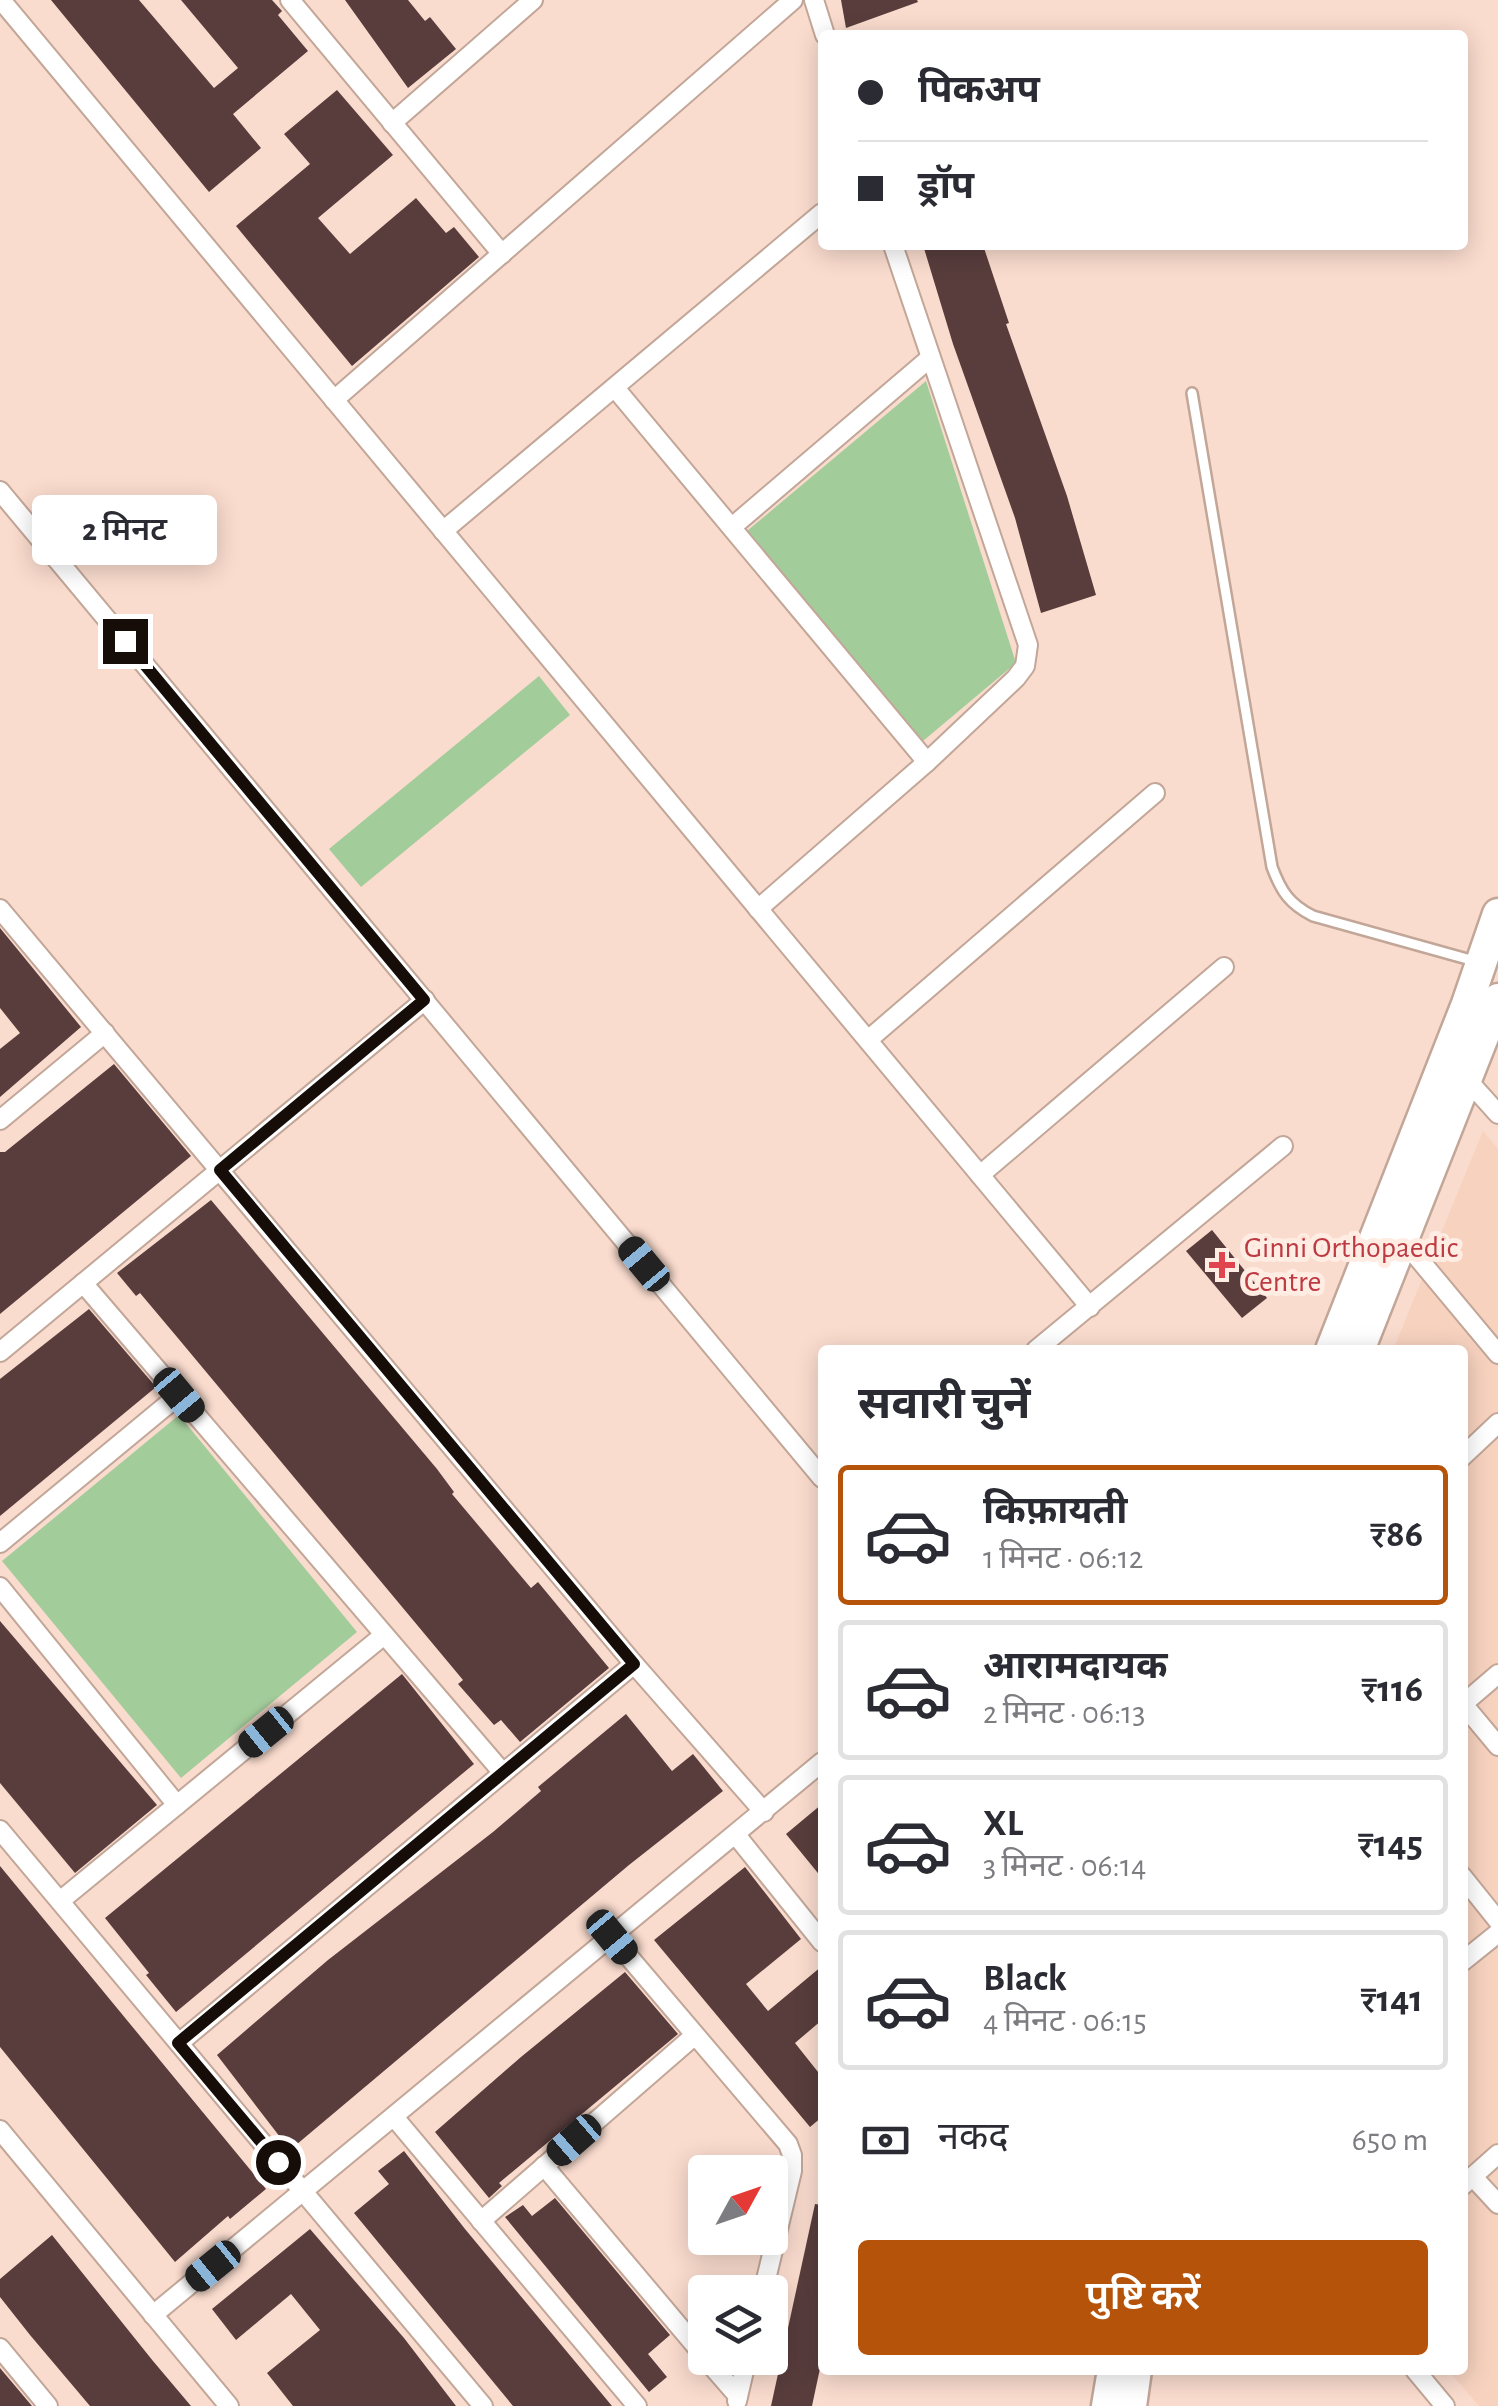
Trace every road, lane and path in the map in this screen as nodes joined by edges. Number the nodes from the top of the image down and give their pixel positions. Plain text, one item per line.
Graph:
1 (1, 0) edge
2 (290, 0) edge
3 (533, 0) edge
4 (793, 0) edge
5 (814, 0) edge
6 (823, 30) edge
7 (392, 123) junction
8 (818, 216) edge
9 (895, 250) edge
10 (502, 254) junction
11 (930, 358) junction
12 (615, 388) junction
13 (1192, 392) dead end
14 (334, 400) junction
15 (0, 492) edge
16 (732, 528) junction
17 (444, 531) junction
18 (927, 762) junction
19 (1156, 793) dead end
20 (0, 908) edge
21 (758, 909) junction
22 (1498, 914) edge
23 (1481, 963) junction
24 (1224, 968) dead end
25 (1498, 999) edge
26 (424, 1000) junction
27 (105, 1034) junction
28 (868, 1040) junction
29 (1456, 1067) junction
30 (1498, 1114) edge
31 (0, 1120) edge
32 (1282, 1146) dead end
33 (220, 1170) junction
34 (980, 1175) junction
35 (1403, 1240) junction
36 (83, 1283) junction
37 (1090, 1307) junction
38 (1042, 1345) edge
39 (1332, 1345) edge
40 (1361, 1345) edge
41 (0, 1352) edge
42 (1498, 1354) edge
43 (179, 1395) junction
44 (1498, 1423) edge
45 (1468, 1451) edge
46 (818, 1473) edge
47 (0, 1543) edge
48 (0, 1587) edge
49 (384, 1635) junction
50 (634, 1664) junction
51 (1498, 1674) edge
52 (1468, 1699) edge
53 (1468, 1711) edge
54 (1498, 1746) edge
55 (818, 1765) edge
56 (502, 1773) junction
57 (177, 1805) junction
58 (764, 1812) junction
59 (0, 1830) edge
60 (736, 1835) junction
61 (1468, 1884) edge
62 (60, 1901) junction
63 (1498, 1922) edge
64 (1498, 1933) edge
65 (612, 1937) junction
66 (818, 1937) edge
67 (1468, 1957) edge
68 (694, 2036) junction
69 (178, 2043) junction
70 (394, 2116) junction
71 (0, 2130) edge
72 (1498, 2154) edge
73 (544, 2166) junction
74 (1468, 2181) edge
75 (303, 2192) junction
76 (1498, 2204) edge
77 (482, 2220) junction
78 (767, 2275) edge
79 (153, 2315) junction
80 (688, 2337) edge
81 (0, 2348) edge
82 (718, 2375) edge
83 (743, 2375) edge
84 (1112, 2375) edge
85 (1135, 2375) edge
86 (1418, 2375) edge
87 (737, 2401) edge
88 (48, 2406) edge
89 (229, 2406) edge
90 (483, 2406) edge
91 (638, 2406) edge
92 (1107, 2406) edge
93 (1131, 2406) edge
94 (1445, 2406) edge

1 - 14 street
2 - 7 street
3 - 7 street
4 - 10 street
5 - 6 street
7 - 10 street
8 - 12 street
9 - 11 street
10 - 14 street
11 - 16 street
11 - 18 street
12 - 16 street
12 - 17 street
13 - 23 lane
14 - 17 street
15 - 26 street
16 - 18 street
17 - 21 street
18 - 21 street
19 - 28 street
20 - 27 street
21 - 28 street
22 - 23 main road
23 - 29 main road
24 - 34 street
25 - 29 main road
26 - 33 street
26 - 46 street
27 - 31 street
27 - 33 street
28 - 34 street
29 - 30 street
29 - 35 main road
29 - 39 main road
32 - 37 street
33 - 36 street
33 - 50 street
34 - 37 street
35 - 40 main road
35 - 42 street
36 - 41 street
36 - 43 street
37 - 38 street
43 - 47 street
43 - 49 street
44 - 45 street
48 - 57 street
49 - 56 street
49 - 57 street
50 - 56 street
50 - 58 street
51 - 52 street
53 - 54 street
55 - 58 street
56 - 69 street
57 - 62 street
58 - 60 street
59 - 62 street
60 - 65 street
60 - 66 street
61 - 63 street
62 - 69 street
64 - 67 street
65 - 68 street
65 - 70 street
68 - 73 street
68 - 78 street
69 - 75 street
70 - 75 street
70 - 77 street
71 - 79 street
72 - 74 street
73 - 77 street
73 - 80 street
74 - 76 street
75 - 79 street
75 - 90 street
77 - 91 street
79 - 89 street
81 - 88 street
82 - 87 street
83 - 87 street
84 - 92 main road
85 - 93 main road
86 - 94 street

